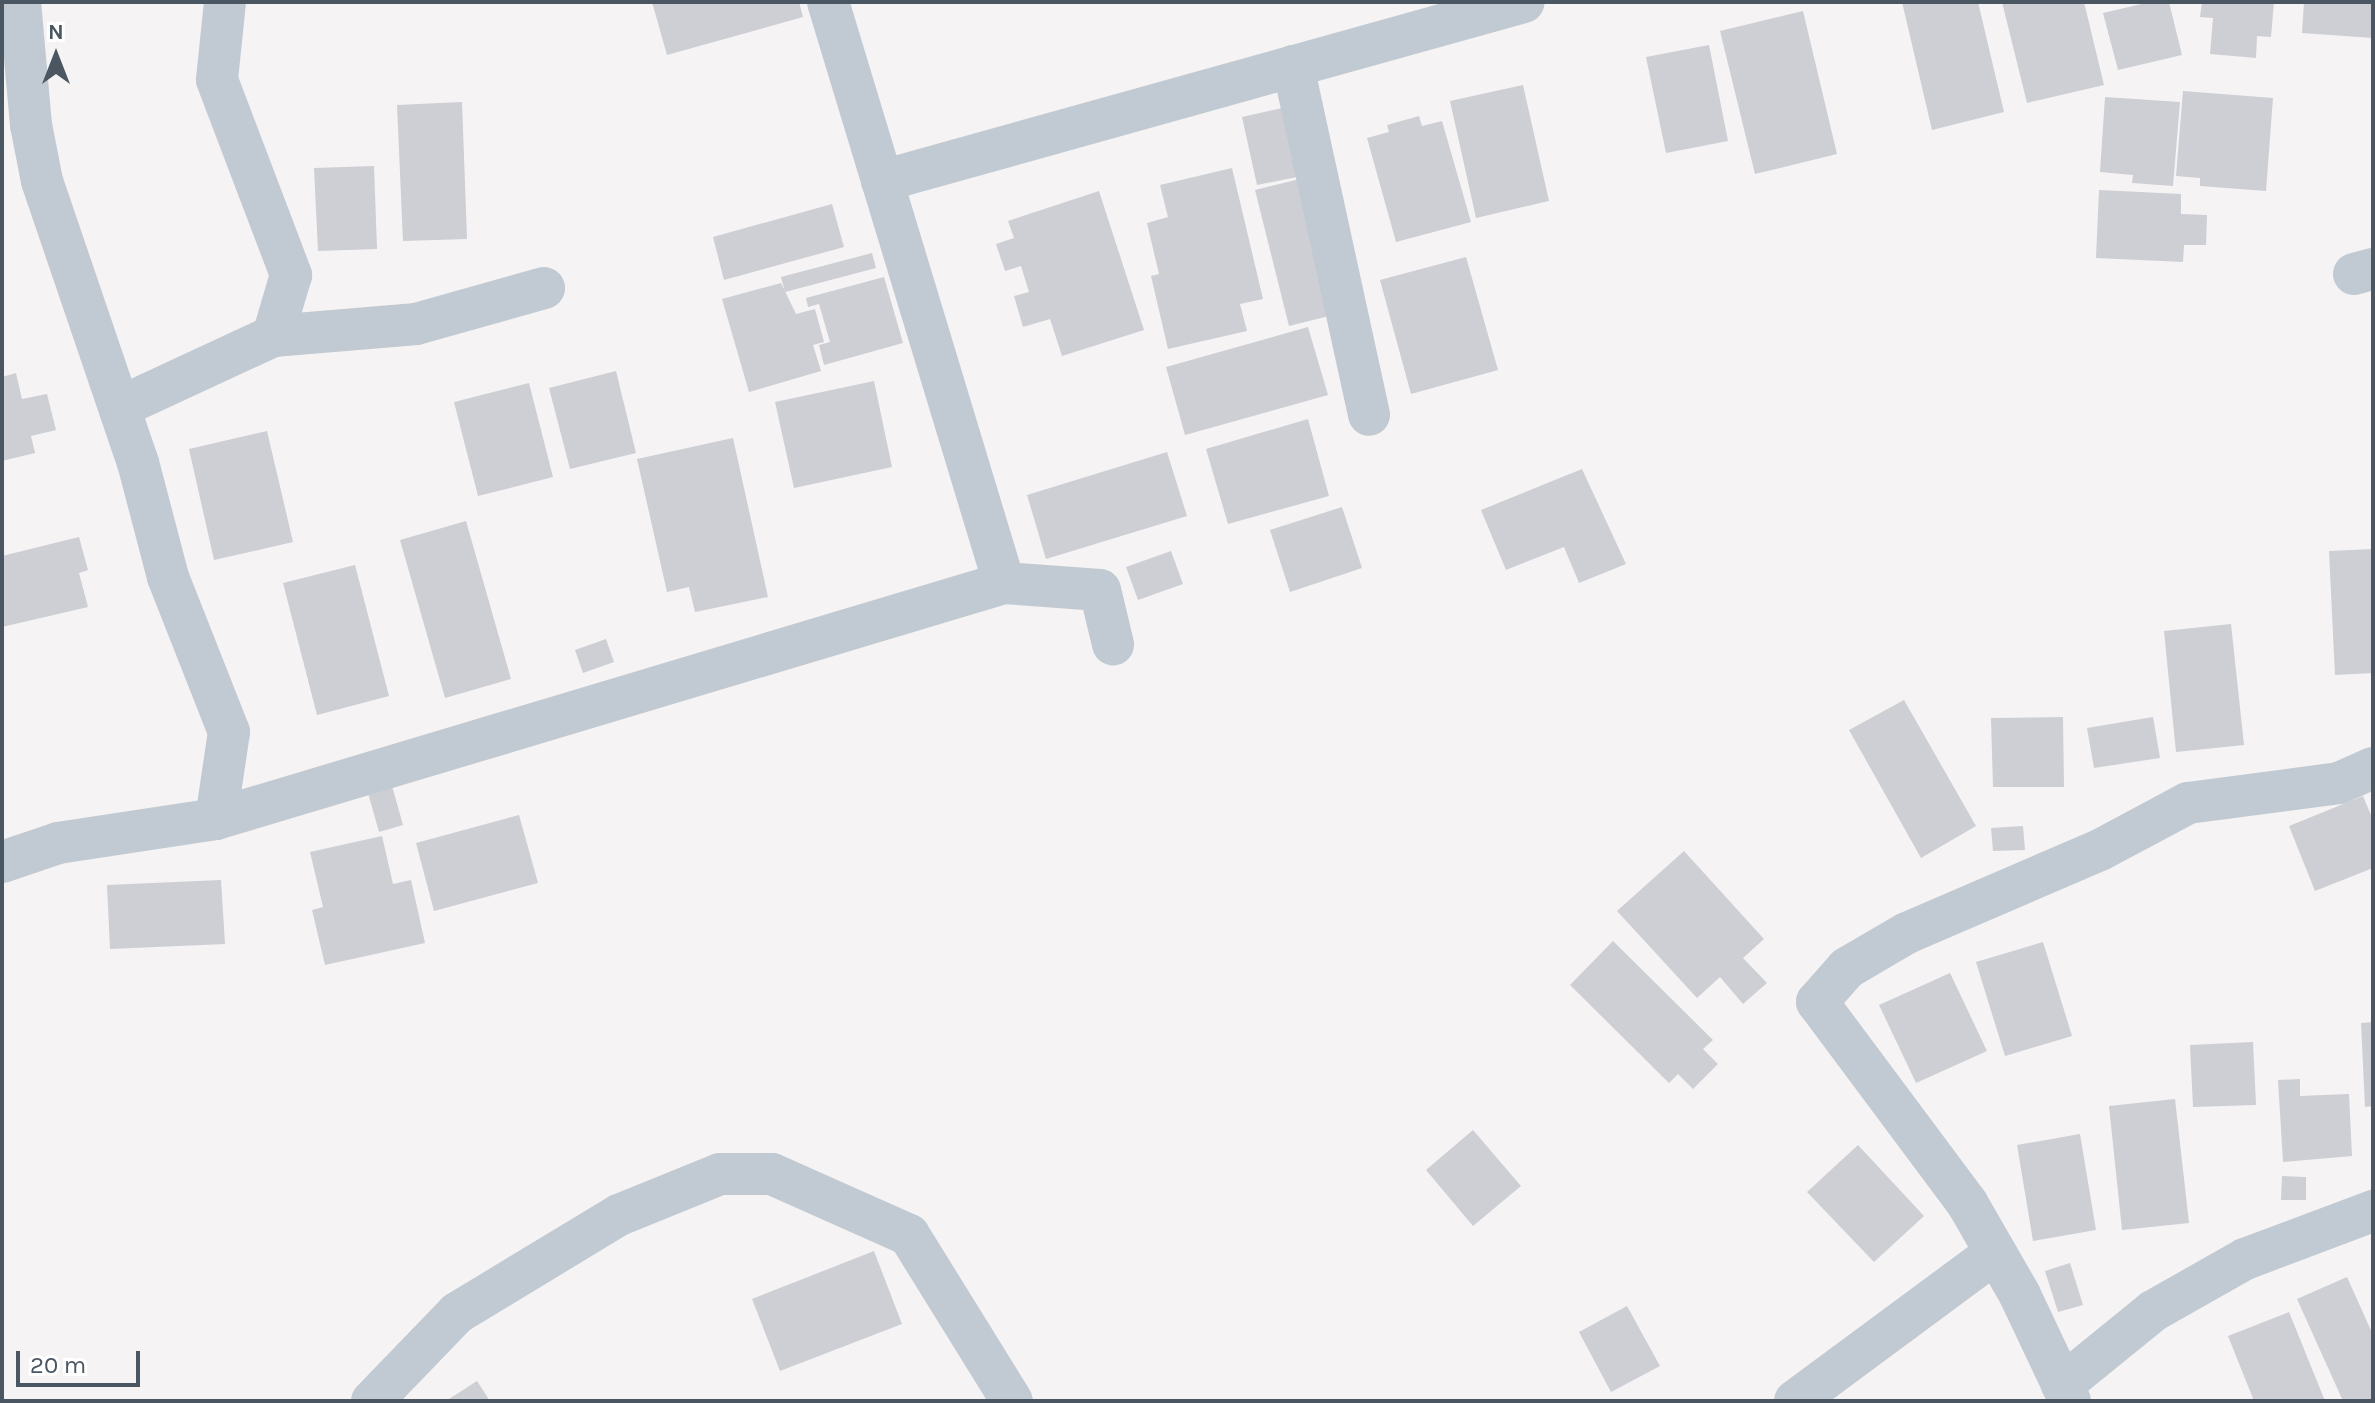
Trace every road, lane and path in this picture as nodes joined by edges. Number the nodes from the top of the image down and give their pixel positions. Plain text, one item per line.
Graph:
1 (20, 2) edge
2 (225, 2) edge
3 (828, 2) edge
4 (1524, 2) edge
5 (1293, 66) junction
6 (882, 181) junction
7 (544, 288) dead end
8 (273, 336) junction
9 (120, 407) junction
10 (1369, 415) dead end
11 (1004, 583) junction
12 (1113, 644) dead end
13 (2373, 768) edge
14 (216, 819) junction
15 (2, 862) edge
16 (2373, 1211) edge
17 (1995, 1253) junction
18 (2066, 1393) edge
19 (372, 1401) edge
20 (1012, 1401) edge
21 (1795, 1401) edge

1 - 9 street
2 - 8 street
3 - 6 street
4 - 5 street
5 - 6 street
5 - 10 street
6 - 11 street
7 - 8 street
8 - 9 street
9 - 14 street
11 - 12 street
11 - 14 street
13 - 17 street
14 - 15 street
16 - 18 street
17 - 18 street
17 - 21 street
19 - 20 street

